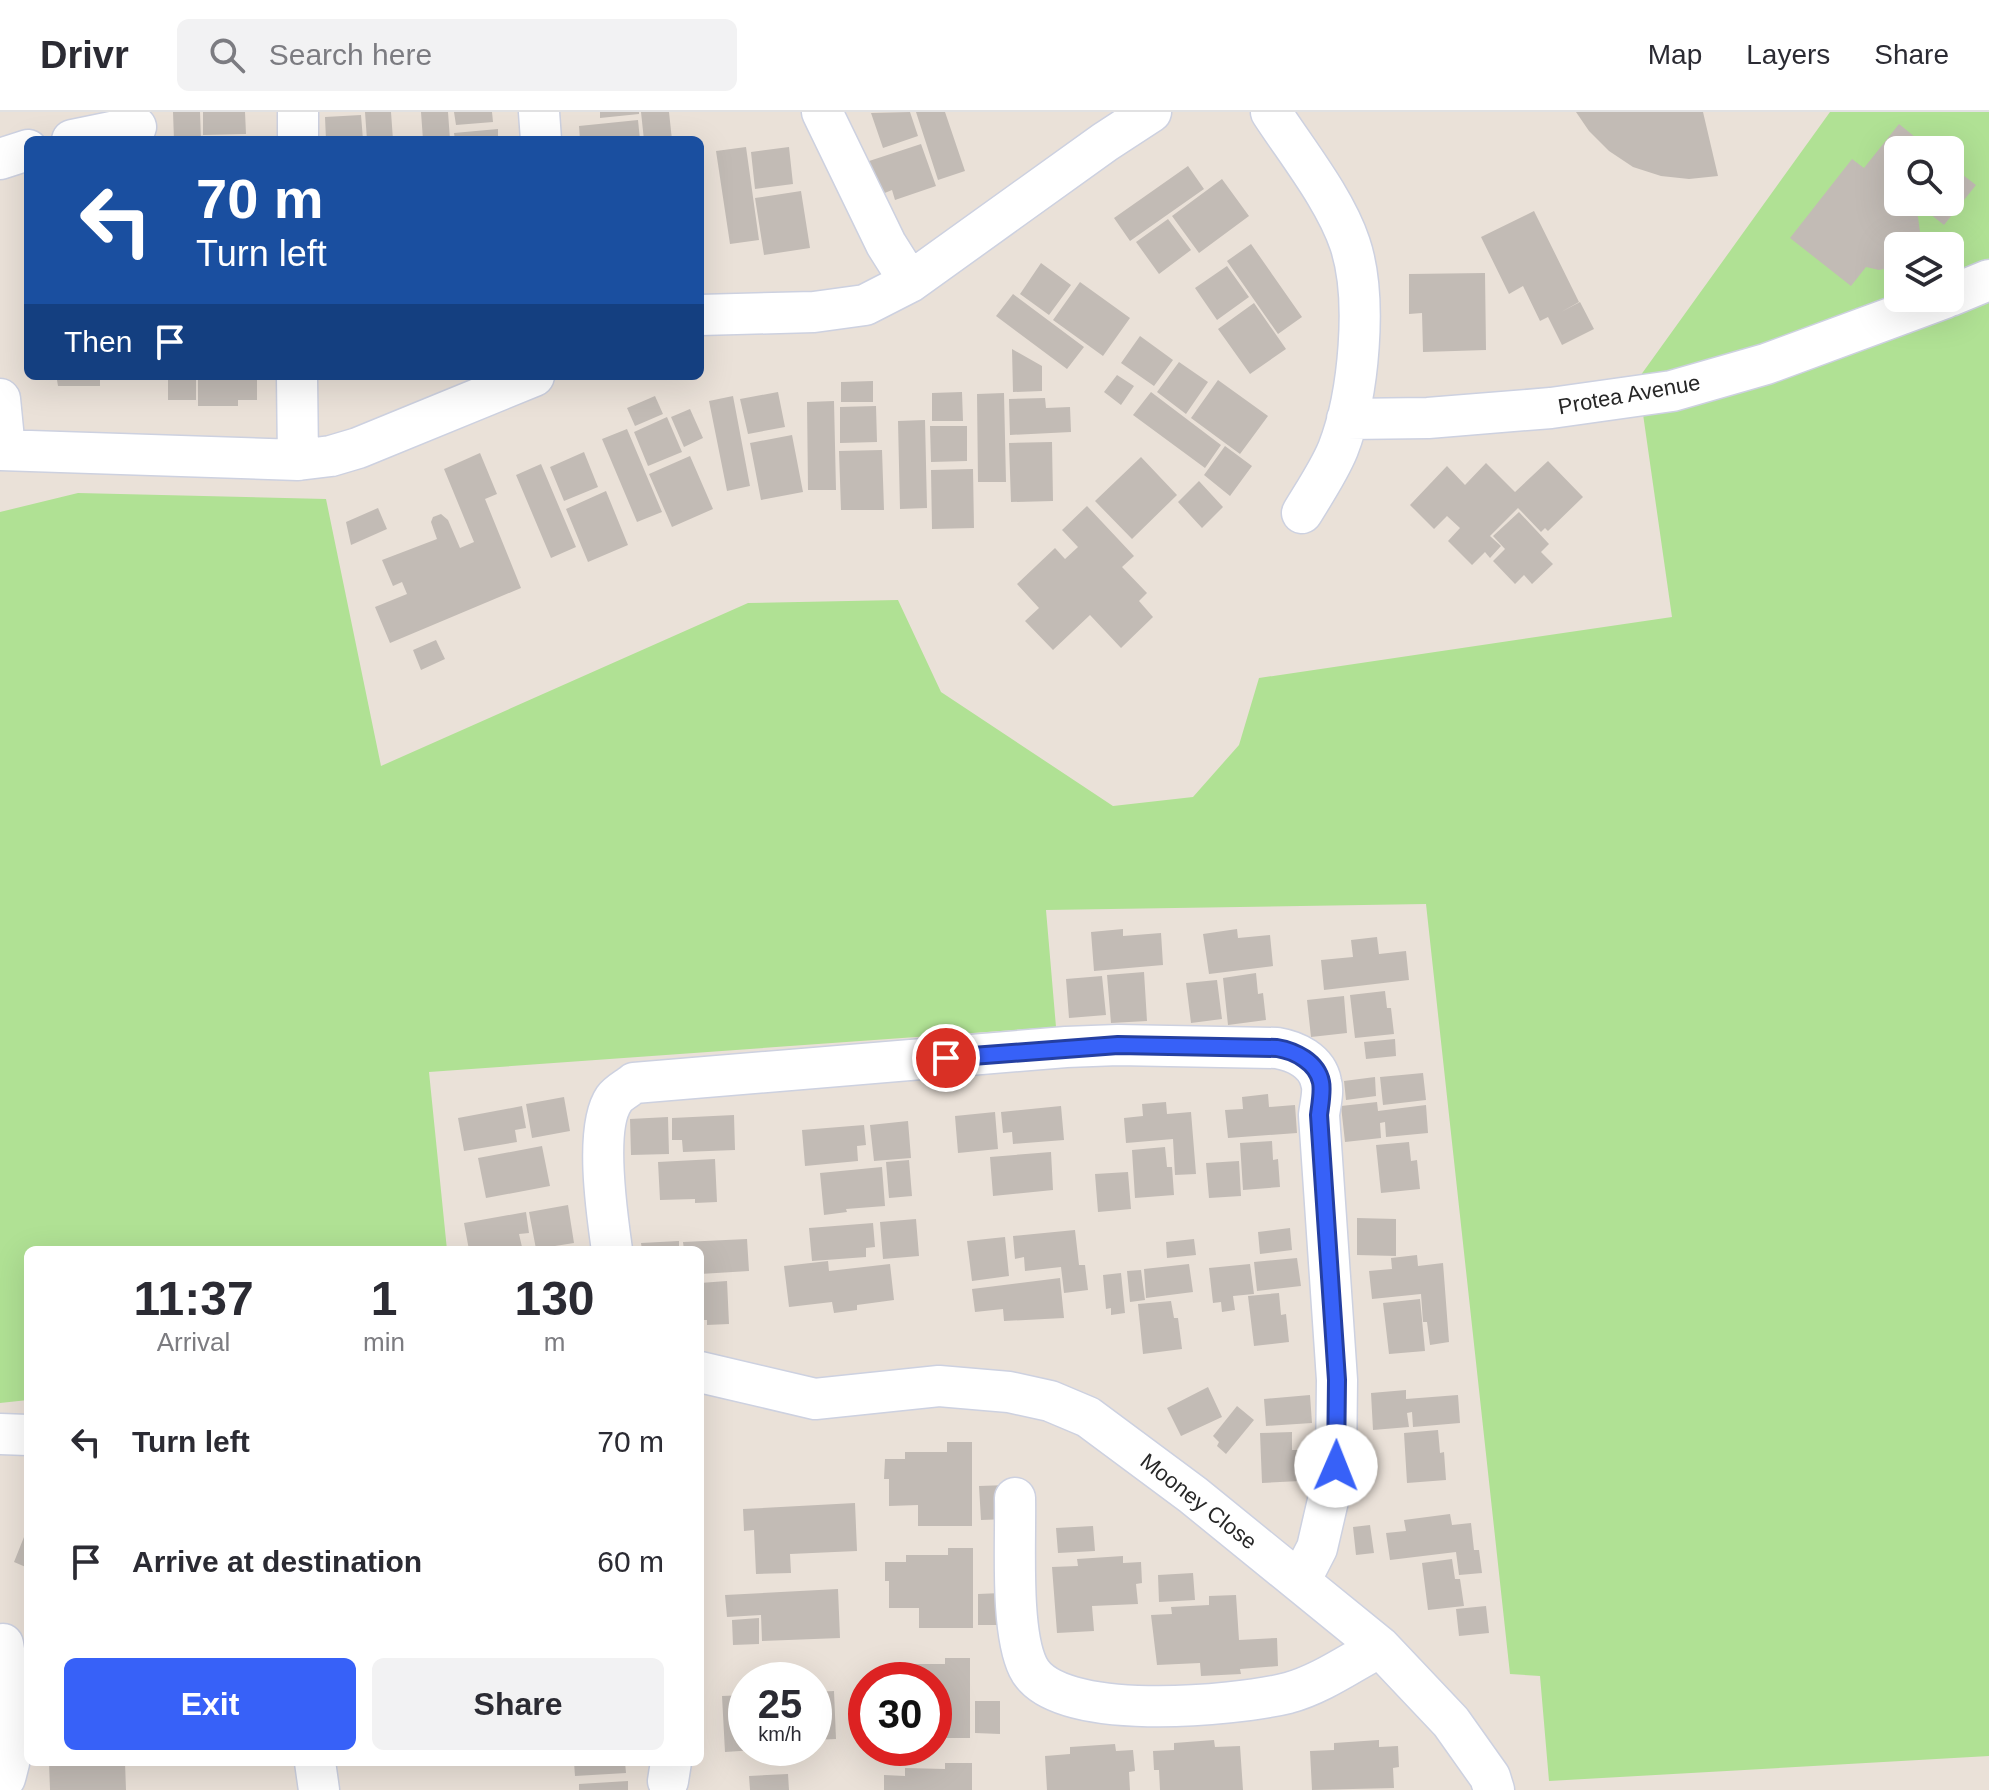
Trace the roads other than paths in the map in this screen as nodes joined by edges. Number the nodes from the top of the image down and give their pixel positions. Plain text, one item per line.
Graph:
1 (298, 112) edge
2 (539, 112) edge
3 (822, 112) edge
4 (1151, 112) edge
5 (1271, 112) edge
6 (136, 127) dead end
7 (92, 136) edge
8 (298, 136) edge
9 (541, 136) edge
10 (24, 151) edge
11 (0, 159) edge
12 (1989, 280) edge
13 (910, 282) junction
14 (1964, 290) edge
15 (1906, 312) edge
16 (704, 315) edge
17 (297, 380) edge
18 (524, 380) edge
19 (0, 399) edge
20 (1347, 419) junction
21 (2, 450) edge
22 (298, 460) junction
23 (1302, 513) dead end
24 (612, 1246) edge
25 (704, 1373) edge
26 (0, 1434) edge
27 (24, 1435) edge
28 (1015, 1498) dead end
29 (1300, 1581) junction
30 (3, 1644) dead end
31 (1380, 1647) junction
32 (316, 1766) edge
33 (0, 1781) edge
34 (319, 1790) edge
35 (1494, 1790) edge

1 - 8 street
2 - 9 street
3 - 13 street
4 - 13 street
5 - 20 street
6 - 7 street
10 - 11 street
12 - 14 street, Protea Avenue
13 - 16 street
15 - 20 street, Protea Avenue
17 - 22 street
18 - 22 street
19 - 21 street
20 - 23 street
21 - 22 street
24 - 29 street
25 - 29 street, Mooney Close
26 - 27 street
28 - 31 street
29 - 31 street, Mooney Close
30 - 33 street
31 - 35 street, Mooney Close
32 - 34 street

